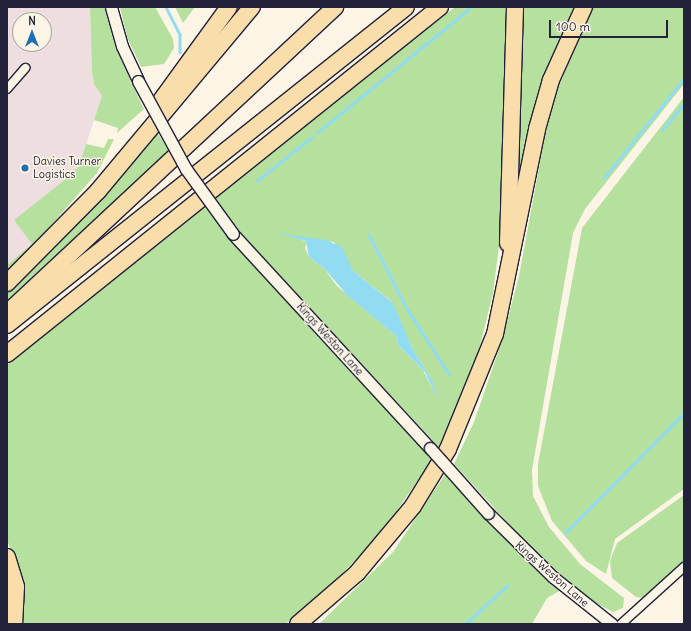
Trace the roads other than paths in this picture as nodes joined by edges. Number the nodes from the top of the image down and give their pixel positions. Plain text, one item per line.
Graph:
1 (111, 7) edge
2 (229, 7) edge
3 (252, 7) edge
4 (336, 7) edge
5 (406, 7) edge
6 (440, 7) edge
7 (515, 7) edge
8 (584, 7) edge
9 (26, 68) dead end
10 (7, 89) edge
11 (98, 191) junction
12 (7, 283) edge
13 (505, 284) junction
14 (7, 313) edge
15 (7, 325) edge
16 (7, 354) edge
17 (7, 557) edge
18 (684, 568) edge
19 (14, 624) edge
20 (298, 624) edge
21 (612, 624) edge
22 (621, 624) edge

1 - 21 street, Kings Weston Lane, bridge
2 - 11 highway
3 - 11 highway
4 - 14 highway
5 - 15 highway
6 - 16 highway
7 - 13 highway
8 - 13 highway
9 - 10 street
11 - 12 highway
13 - 20 highway
17 - 19 highway
18 - 22 street

